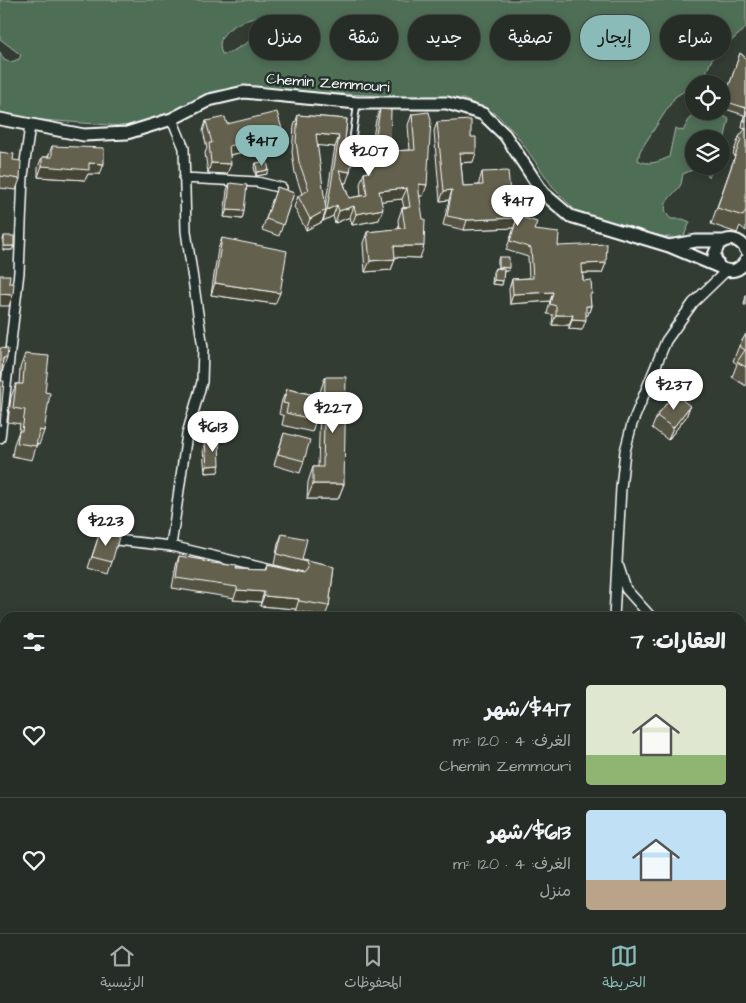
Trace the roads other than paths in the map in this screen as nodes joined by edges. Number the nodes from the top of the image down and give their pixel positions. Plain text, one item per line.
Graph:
1 (357, 103) junction
2 (0, 119) edge
3 (172, 119) junction
4 (30, 126) junction
5 (350, 160) edge
6 (184, 178) junction
7 (282, 188) edge
8 (724, 240) junction
9 (669, 246) junction
10 (745, 247) edge
11 (746, 260) edge
12 (732, 270) edge
13 (0, 438) edge
14 (107, 539) edge
15 (171, 546) junction
16 (616, 557) junction
17 (289, 574) edge
18 (614, 612) edge
19 (647, 612) edge

1 - 3 street, Chemin Zemmouri
1 - 5 lane
1 - 9 street, Chemin Zemmouri
2 - 4 street, Chemin Zemmouri
3 - 4 street, Chemin Zemmouri
3 - 6 street
4 - 13 street
6 - 7 street
6 - 15 street
8 - 9 street, Chemin Zemmouri
8 - 10 street, Chemin Zemmouri
8 - 12 street
9 - 12 street, Chemin Zemmouri
11 - 12 street
12 - 16 street
14 - 15 street
15 - 17 street
16 - 18 street
16 - 19 street

